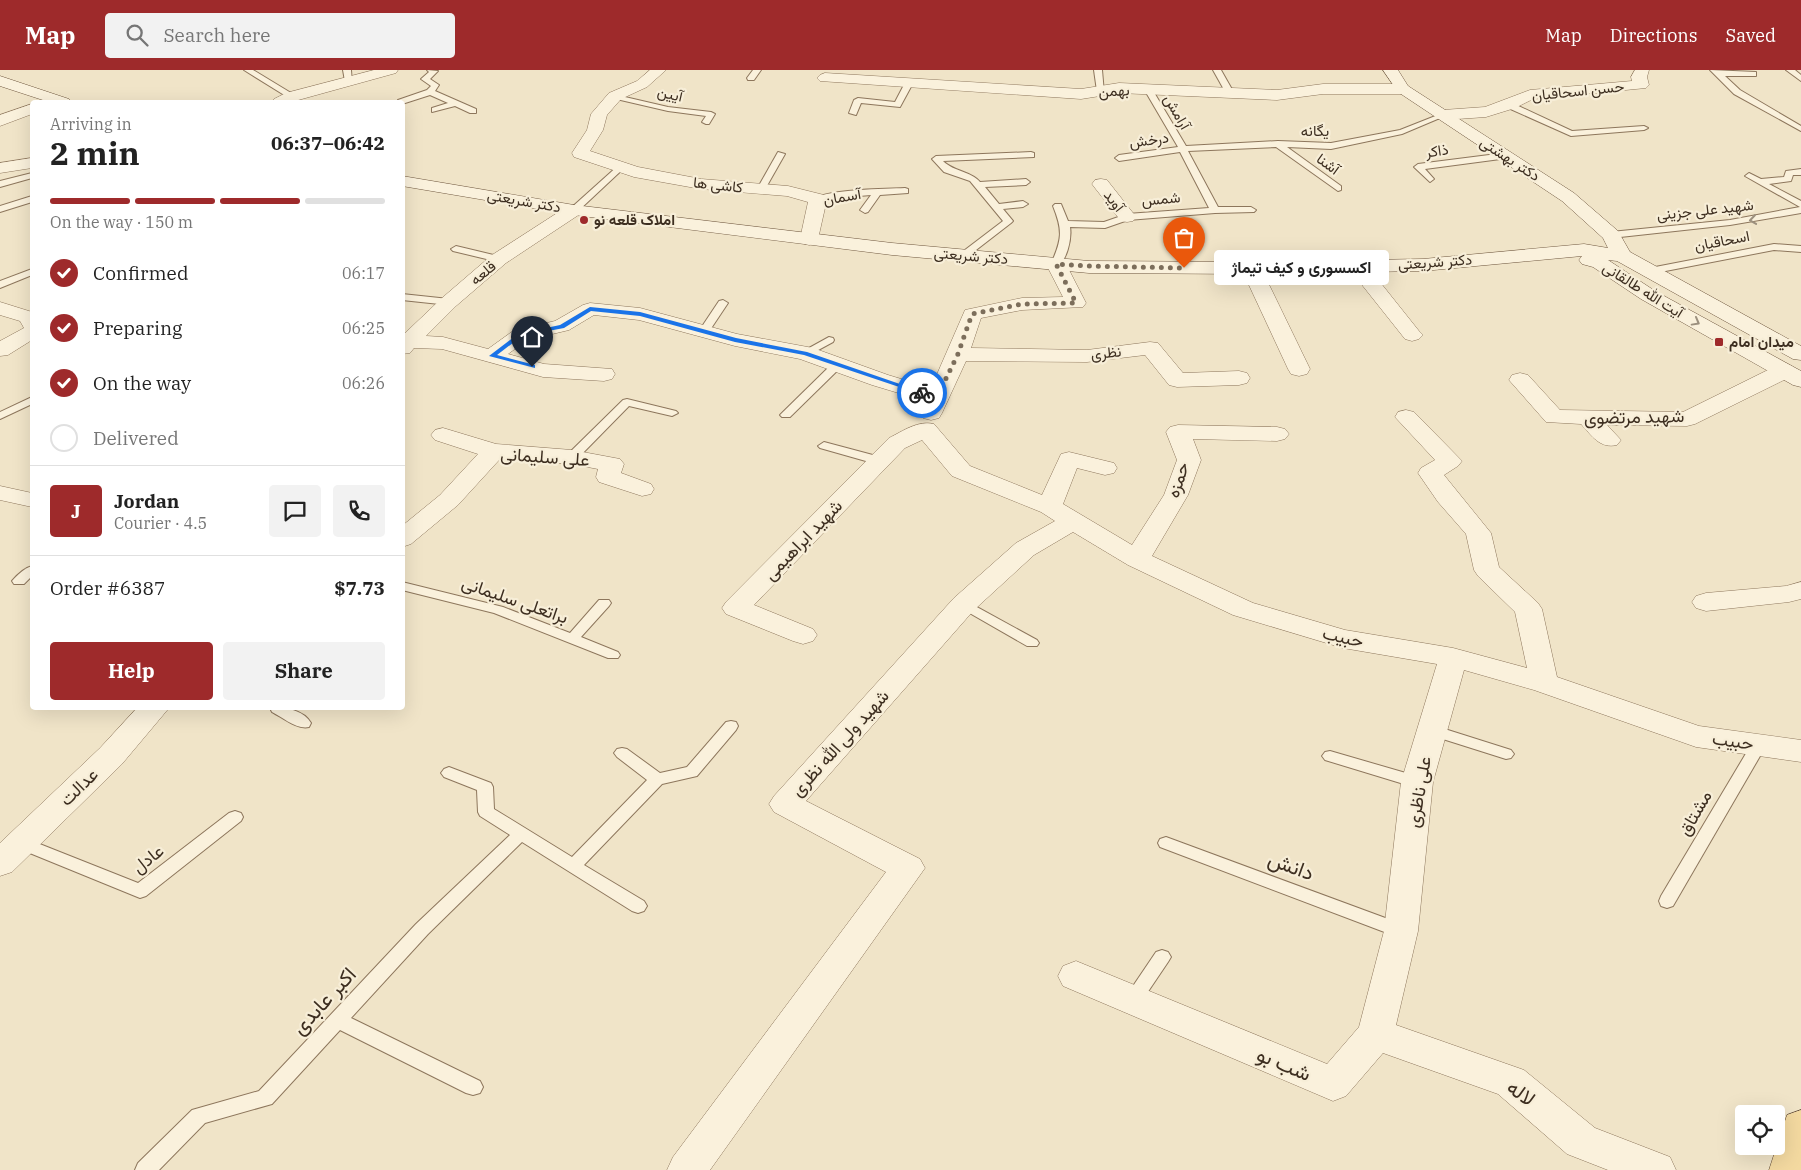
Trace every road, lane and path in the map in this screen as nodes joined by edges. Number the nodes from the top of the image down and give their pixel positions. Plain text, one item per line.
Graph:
1 (248, 70) edge
2 (391, 70) edge
3 (431, 70) edge
4 (658, 70) edge
5 (757, 70) edge
6 (1098, 70) edge
7 (1218, 70) edge
8 (1390, 70) edge
9 (1642, 70) edge
10 (1790, 70) edge
11 (1716, 72) edge
12 (1753, 74) dead end
13 (348, 75) edge
14 (751, 78) dead end
15 (825, 78) dead end
16 (1801, 79) edge
17 (0, 81) edge
18 (909, 83) junction
19 (1148, 89) junction
20 (1403, 89) junction
21 (1101, 91) junction
22 (430, 92) junction
23 (1230, 93) junction
24 (614, 96) junction
25 (295, 98) edge
26 (51, 100) edge
27 (405, 101) edge
28 (455, 103) junction
29 (1509, 105) junction
30 (30, 110) edge
31 (435, 110) dead end
32 (474, 111) dead end
33 (853, 113) dead end
34 (1443, 115) junction
35 (0, 121) edge
36 (706, 122) dead end
37 (1644, 128) dead end
38 (1801, 129) edge
39 (1278, 144) junction
40 (1183, 149) junction
41 (781, 154) dead end
42 (1031, 155) dead end
43 (1505, 156) junction
44 (1119, 158) dead end
45 (30, 163) edge
46 (620, 167) junction
47 (0, 168) edge
48 (1801, 172) edge
49 (30, 176) edge
50 (1749, 176) dead end
51 (1430, 179) dead end
52 (405, 181) edge
53 (1026, 182) dead end
54 (1760, 182) junction
55 (0, 184) edge
56 (1101, 184) dead end
57 (977, 185) junction
58 (1338, 188) dead end
59 (761, 189) junction
60 (905, 191) dead end
61 (878, 192) junction
62 (818, 199) junction
63 (30, 200) edge
64 (1023, 204) dead end
65 (1058, 206) dead end
66 (1801, 206) edge
67 (998, 207) junction
68 (0, 209) edge
69 (574, 210) junction
70 (865, 210) dead end
71 (1215, 210) junction
72 (1251, 210) dead end
73 (1801, 210) edge
74 (1127, 217) junction
75 (1065, 224) junction
76 (1611, 235) junction
77 (809, 238) junction
78 (456, 249) dead end
79 (1801, 249) edge
80 (1543, 252) junction
81 (964, 255) junction
82 (1622, 256) junction
83 (499, 259) junction
84 (1056, 264) junction
85 (1358, 266) junction
86 (1251, 268) junction
87 (1650, 271) junction
88 (30, 273) edge
89 (0, 285) edge
90 (405, 297) edge
91 (449, 302) junction
92 (723, 303) dead end
93 (0, 308) edge
94 (30, 322) edge
95 (30, 323) edge
96 (704, 331) junction
97 (1412, 335) dead end
98 (828, 340) dead end
99 (406, 345) edge
100 (0, 350) edge
101 (805, 353) junction
102 (958, 354) junction
103 (1801, 354) edge
104 (492, 356) junction
105 (837, 365) junction
106 (1299, 368) dead end
107 (604, 374) dead end
108 (1793, 376) edge
109 (1239, 378) dead end
110 (1520, 380) dead end
111 (937, 397) junction
112 (30, 401) edge
113 (672, 413) dead end
114 (786, 415) dead end
115 (0, 416) edge
116 (1406, 417) dead end
117 (1588, 418) junction
118 (926, 429) junction
119 (1277, 434) dead end
120 (443, 435) dead end
121 (1609, 440) dead end
122 (824, 446) dead end
123 (494, 451) junction
124 (572, 457) junction
125 (880, 461) junction
126 (1105, 468) dead end
127 (642, 489) dead end
128 (0, 492) edge
129 (30, 500) edge
130 (1062, 514) junction
131 (405, 537) edge
132 (1137, 559) junction
133 (30, 572) edge
134 (19, 581) dead end
135 (405, 587) edge
136 (1801, 590) edge
137 (1706, 602) dead end
138 (604, 603) dead end
139 (964, 604) junction
140 (803, 635) dead end
141 (572, 639) junction
142 (1032, 643) dead end
143 (613, 656) dead end
144 (1453, 657) junction
145 (1544, 683) junction
146 (152, 710) edge
147 (281, 710) edge
148 (304, 722) dead end
149 (731, 726) dead end
150 (1432, 730) junction
151 (1758, 744) junction
152 (1801, 751) edge
153 (622, 753) dead end
154 (1506, 754) dead end
155 (1330, 756) dead end
156 (449, 773) dead end
157 (657, 779) junction
158 (1417, 782) junction
159 (234, 817) dead end
160 (521, 834) junction
161 (1166, 843) dead end
162 (10, 853) edge
163 (573, 866) junction
164 (1667, 901) dead end
165 (638, 906) dead end
166 (1401, 931) junction
167 (1162, 957) dead end
168 (1076, 976) dead end
169 (1133, 1000) junction
170 (337, 1020) junction
171 (1376, 1034) junction
172 (473, 1087) dead end
173 (1801, 1128) edge
174 (145, 1170) edge
175 (687, 1170) edge
176 (1656, 1170) edge
177 (1789, 1170) edge

1 - 25 lane
2 - 13 street
3 - 22 lane
4 - 24 street, کاشی ها
5 - 14 lane
6 - 21 lane
7 - 23 lane
8 - 20 street, دکتر بهشتی
9 - 29 street, حسن اسحاقیان
10 - 16 lane
11 - 12 lane
11 - 38 lane
13 - 25 street
15 - 18 street, بهمن
17 - 26 street
18 - 21 street, بهمن
18 - 33 lane
19 - 21 street, بهمن
19 - 23 street, بهمن
19 - 40 lane, آرامش
20 - 23 street, بهمن
20 - 34 street, دکتر بهشتی
22 - 27 lane
22 - 28 lane
24 - 36 lane, آیین
24 - 46 street, کاشی ها
28 - 31 lane
28 - 32 lane
29 - 34 street, حسن اسحاقیان
29 - 37 lane
30 - 35 street
34 - 39 lane, یگانه
34 - 43 street, دکتر بهشتی
39 - 40 lane, یگانه
39 - 58 lane, آشنا
40 - 44 lane, درخش
40 - 71 lane, شمس
41 - 59 lane
42 - 57 lane
43 - 51 lane, ذاکر
43 - 76 street, دکتر بهشتی
45 - 47 street
46 - 59 street, کاشی ها
46 - 69 lane
48 - 54 lane
49 - 55 lane
50 - 54 lane
52 - 69 street, دکتر شریعتی
53 - 57 lane
54 - 66 lane
56 - 74 street, آوید
57 - 67 lane
59 - 62 street, کاشی ها
60 - 61 lane, آسمان
61 - 62 lane, آسمان
61 - 70 lane
62 - 77 street, آسمان
63 - 68 lane
64 - 67 lane
65 - 75 lane
67 - 81 lane
69 - 77 street, دکتر شریعتی
69 - 83 street, قلعه
71 - 72 lane, شمس
71 - 74 lane, شمس
73 -> 76 lane, شهید علی جزینی
74 - 75 lane, شمس
75 - 84 lane
76 - 82 street, دکتر بهشتی
77 - 81 street, دکتر شریعتی
78 - 83 lane
79 - 87 lane, اسحاقیان
80 - 82 street, آیت الله طالقانی
80 - 85 street, دکتر شریعتی
80 -> 108 street, آیت الله طالقانی
81 - 84 street, دکتر شریعتی
82 - 87 street, آیت الله طالقانی
83 - 91 street, قلعه
84 - 86 street, دکتر شریعتی
84 - 102 street
85 - 86 street, دکتر شریعتی
85 - 97 street
86 - 106 street
87 - 103 street, آیت الله طالقانی
88 - 89 lane
90 - 91 lane
91 - 99 street, قلعه
92 - 96 lane
93 - 94 street
95 - 100 street
96 - 101 street
96 - 104 street
98 - 101 lane
99 - 104 street
101 - 105 street
102 - 109 street, نظری
102 - 111 street
104 - 107 street
105 - 111 street
105 - 114 lane
108 - 117 street, شهید مرتضوی
110 - 117 street, شهید مرتضوی
111 - 118 street
112 - 115 lane
113 - 124 lane
116 - 145 street
117 - 121 street
118 - 125 street, شهید ابراهیمی
118 - 130 street, حبیب
119 - 132 street, حمزه
120 - 123 street
122 - 125 lane
123 - 124 street, علی سلیمانی
123 - 131 street, علی سلیمانی
124 - 127 street, علی سلیمانی
125 - 140 street, شهید ابراهیمی
126 - 130 street
128 - 129 street
130 - 132 street, حبیب
130 - 139 street, شهید ولی الله نظری
132 - 144 street, حبیب
133 - 134 lane
135 - 141 lane, براتعلی سلیمانی
136 - 137 street
138 - 141 lane
139 - 142 lane
139 - 175 street, شهید ولی الله نظری
141 - 143 lane, براتعلی سلیمانی
144 - 145 street, حبیب
144 - 150 street, علی ناظری
145 - 151 street, حبیب
146 - 162 street, عدالت
147 - 148 lane
149 - 157 lane
150 - 154 lane
150 - 158 street, علی ناظری
151 - 152 street, حبیب
151 - 164 lane, مشتاق
153 - 157 lane
155 - 158 lane
156 - 160 lane
157 - 163 lane
158 - 166 street, علی ناظری
159 - 162 lane, عادل
160 - 163 lane
160 - 170 lane, اکبر عابدی
161 - 166 lane, دانش
163 - 165 lane
166 - 171 street, شب بو
167 - 169 lane
168 - 169 street, شب بو
169 - 171 street, شب بو
170 - 172 lane
170 - 174 lane, اکبر عابدی
171 - 176 street, لاله
173 - 177 main road

